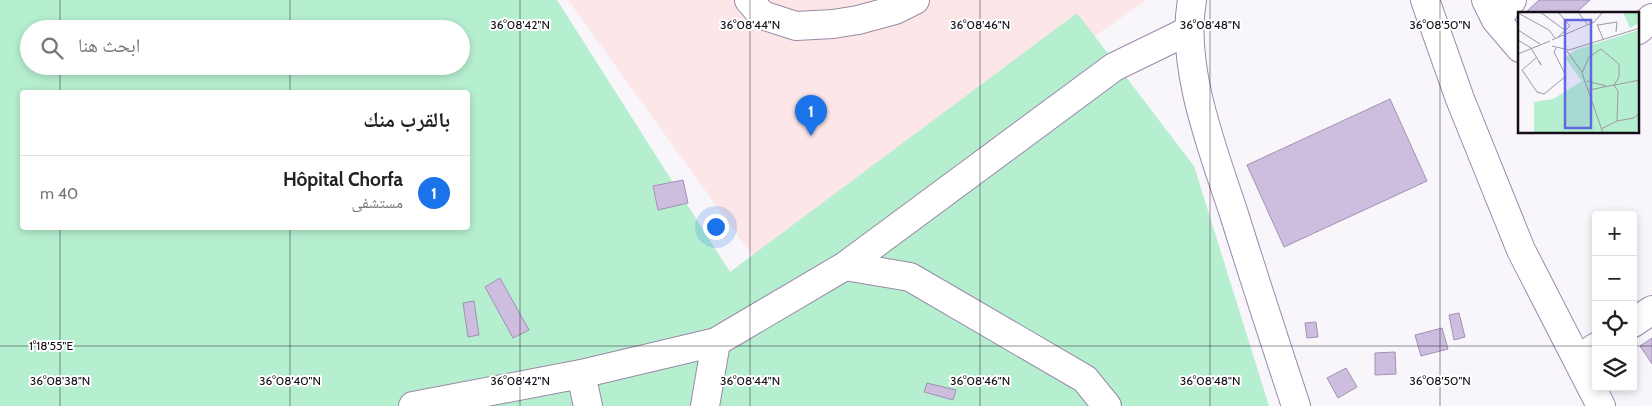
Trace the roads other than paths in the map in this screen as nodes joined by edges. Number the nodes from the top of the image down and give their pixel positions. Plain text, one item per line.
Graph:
1 (749, 0) edge
2 (915, 0) edge
3 (1192, 0) edge
4 (1425, 0) edge
5 (1498, 7) edge
6 (1652, 18) edge
7 (1640, 28) edge
8 (1188, 31) junction
9 (1518, 44) edge
10 (845, 266) junction
11 (1652, 310) edge
12 (1637, 319) edge
13 (716, 342) junction
14 (1587, 353) edge
15 (581, 374) junction
16 (413, 406) edge
17 (588, 406) edge
18 (705, 406) edge
19 (1107, 406) edge
20 (1296, 406) edge
21 (1601, 406) edge

1 - 2 main road
3 - 8 main road
4 - 14 main road
5 - 9 main road
6 - 7 main road
8 - 10 main road
8 - 20 main road
10 - 13 main road
10 - 19 main road
11 - 12 main road
13 - 15 main road
13 - 18 main road
14 - 21 main road
15 - 16 main road
15 - 17 main road

